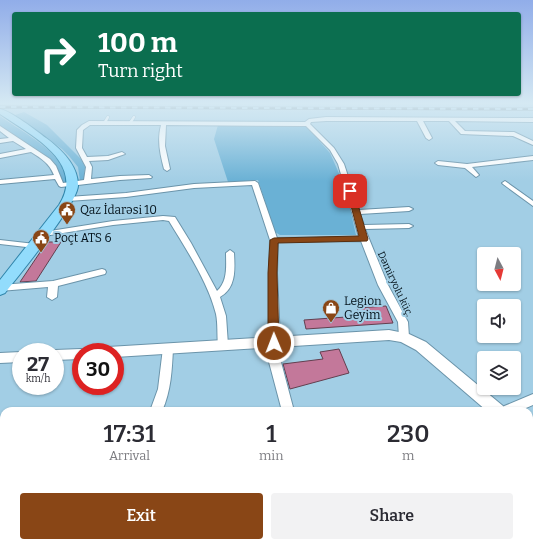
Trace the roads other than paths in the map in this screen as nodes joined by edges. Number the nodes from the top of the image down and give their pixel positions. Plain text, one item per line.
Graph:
1 (2, 130) edge
2 (27, 130) edge
3 (80, 130) edge
4 (162, 130) edge
5 (312, 130) edge
6 (425, 130) edge
7 (460, 130) edge
8 (429, 138) dead end
9 (14, 139) junction
10 (0, 141) edge
11 (533, 143) edge
12 (32, 150) junction
13 (122, 154) dead end
14 (0, 156) edge
15 (533, 158) edge
16 (86, 159) junction
17 (438, 162) dead end
18 (467, 166) junction
19 (167, 169) dead end
20 (476, 175) dead end
21 (57, 177) junction
22 (150, 177) dead end
23 (0, 182) edge
24 (87, 182) junction
25 (505, 183) dead end
26 (73, 184) junction
27 (68, 200) junction
28 (533, 204) edge
29 (409, 209) dead end
30 (356, 212) junction
31 (409, 226) dead end
32 (360, 227) junction
33 (44, 234) junction
34 (364, 239) junction
35 (274, 240) junction
36 (0, 242) edge
37 (35, 246) junction
38 (230, 253) dead end
39 (102, 272) dead end
40 (53, 284) junction
41 (1, 288) edge
42 (215, 296) junction
43 (52, 297) dead end
44 (404, 337) junction
45 (274, 343) junction
46 (223, 345) junction
47 (168, 348) junction
48 (124, 351) edge
49 (12, 357) edge
50 (0, 358) edge
51 (533, 399) edge
52 (158, 407) edge
53 (287, 407) edge
54 (493, 407) edge
55 (515, 407) edge

1 - 9 street
2 - 26 main road
3 - 16 street
4 - 19 street
5 - 30 street, Dəmiryolu küç.
6 - 8 street
7 - 11 street
9 - 10 street
9 - 12 street
12 - 14 street
12 - 21 street
13 - 16 street
15 - 18 street
16 - 24 street
17 - 18 street
18 - 20 street
21 - 23 street
21 - 26 street
22 - 24 street
24 - 26 street
25 - 28 street
26 - 27 main road
27 - 33 main road
27 - 35 street
29 - 30 street
30 - 32 street, Dəmiryolu küç.
31 - 32 street
32 - 34 street, Dəmiryolu küç.
33 - 37 main road
33 - 42 street
34 - 35 street
34 - 44 street, Dəmiryolu küç.
35 - 45 street
36 - 37 street
37 - 41 main road
38 - 42 street
39 - 40 street
40 - 41 street
40 - 43 street
42 - 46 street
44 - 45 street
44 - 54 street
45 - 46 street
45 - 53 street
46 - 47 street
47 - 48 street
47 - 52 street
49 - 50 street
51 - 55 street

